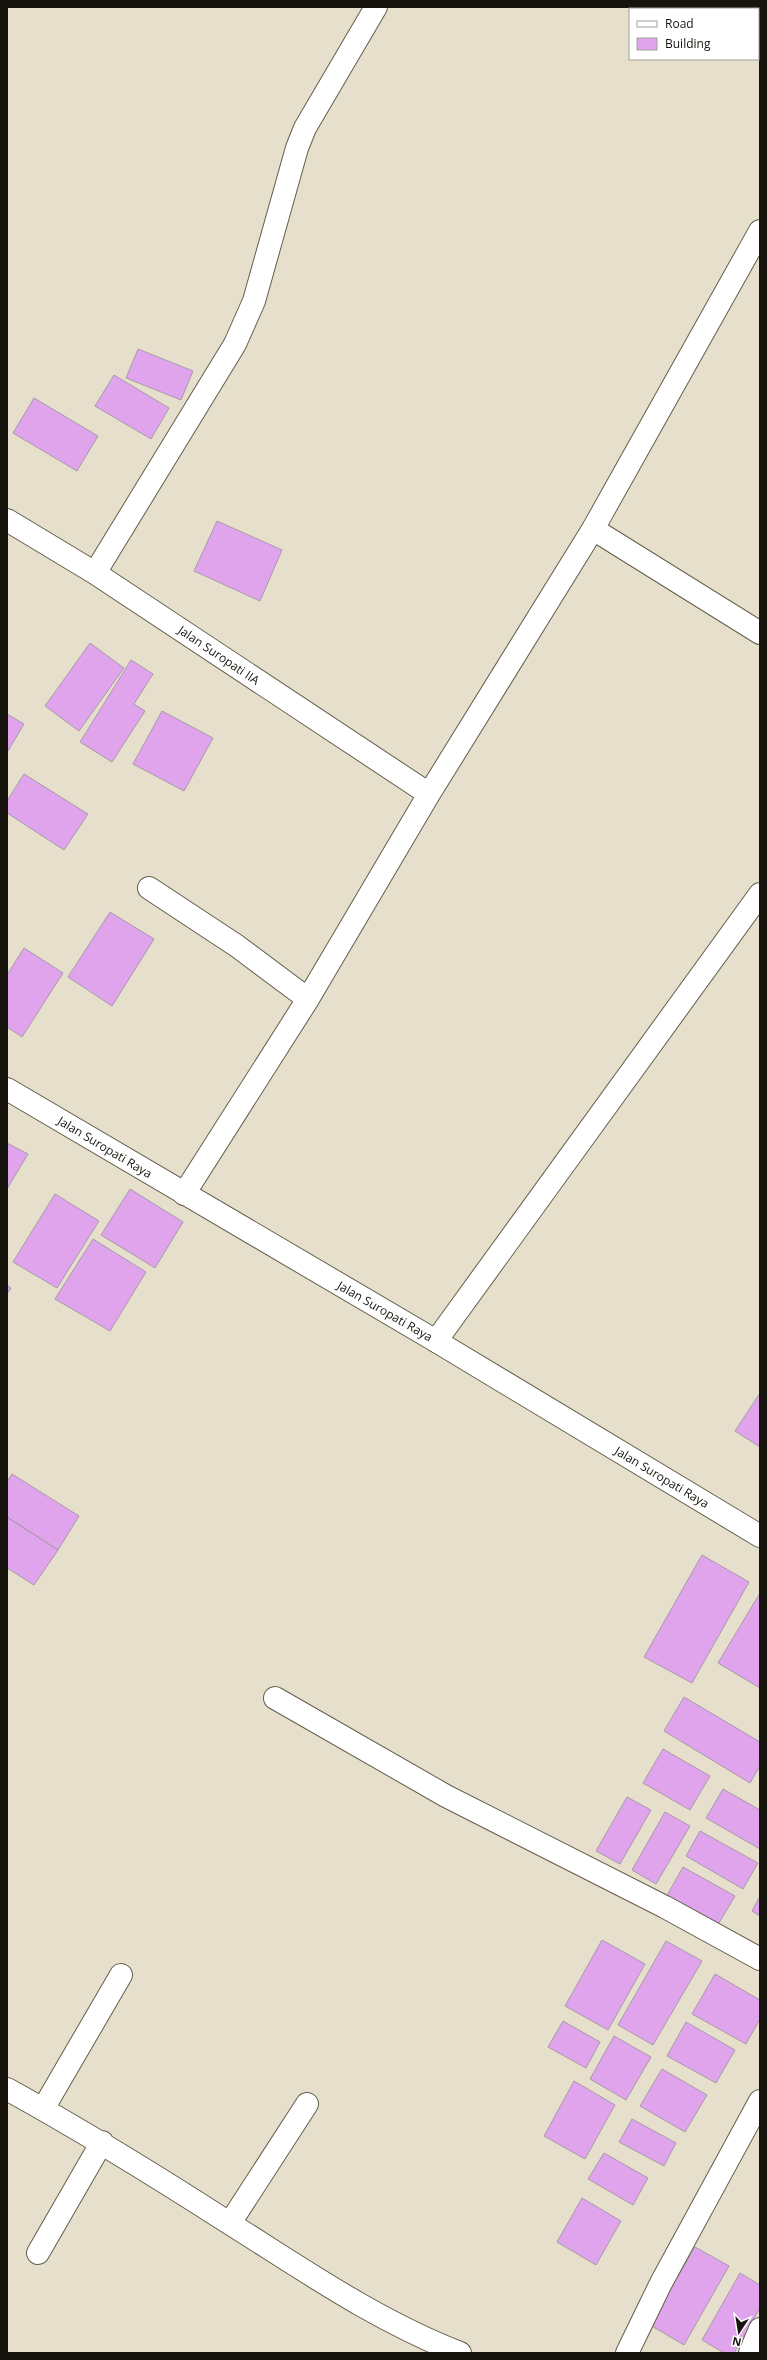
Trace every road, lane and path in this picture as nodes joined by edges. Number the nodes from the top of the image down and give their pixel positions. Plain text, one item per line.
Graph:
1 (376, 7) edge
2 (760, 231) edge
3 (7, 520) edge
4 (593, 529) junction
5 (95, 573) junction
6 (760, 632) edge
7 (429, 794) junction
8 (149, 888) dead end
9 (760, 894) edge
10 (308, 998) junction
11 (7, 1089) edge
12 (184, 1194) junction
13 (436, 1341) junction
14 (760, 1536) edge
15 (275, 1698) dead end
16 (760, 1960) edge
17 (121, 1975) dead end
18 (7, 2089) edge
19 (760, 2101) edge
20 (307, 2104) dead end
21 (44, 2109) junction
22 (102, 2142) junction
23 (230, 2223) junction
24 (38, 2253) dead end
25 (760, 2329) edge
26 (416, 2345) edge
27 (460, 2353) edge
28 (627, 2353) edge
29 (750, 2353) edge

1 - 5 street
2 - 4 street
3 - 5 street, Jalan Suropati IIA
4 - 6 street
4 - 7 street
5 - 7 street, Jalan Suropati IIA
7 - 10 street
8 - 10 street
9 - 13 street
10 - 12 street
11 - 12 street, Jalan Suropati Raya
12 - 13 street, Jalan Suropati Raya
13 - 14 street, Jalan Suropati Raya
15 - 16 street
17 - 21 street
18 - 21 street
19 - 28 street
20 - 23 street
21 - 22 street
22 - 23 street
22 - 24 street
23 - 26 street
25 - 29 street
26 - 27 street

